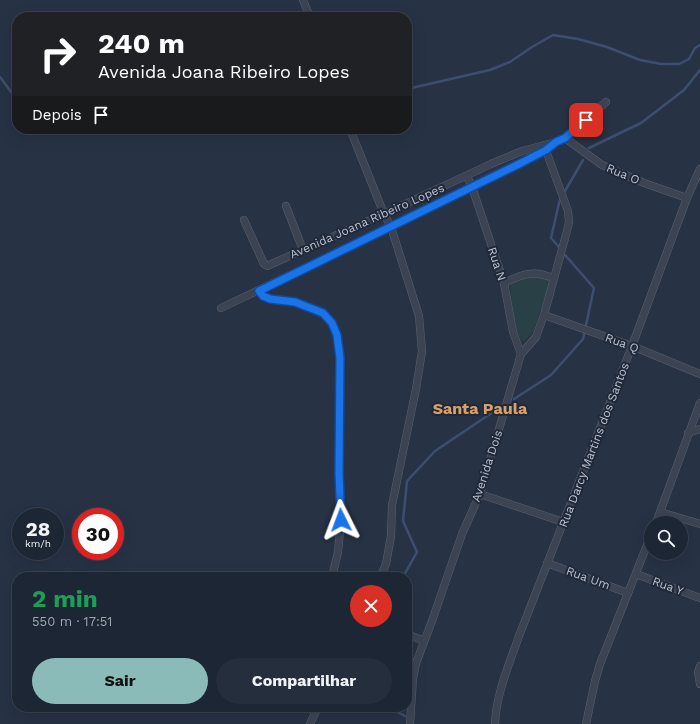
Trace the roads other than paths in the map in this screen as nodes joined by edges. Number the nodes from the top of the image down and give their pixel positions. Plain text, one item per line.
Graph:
1 (303, 0) edge
2 (308, 12) edge
3 (606, 102) dead end
4 (352, 134) edge
5 (565, 138) junction
6 (545, 147) junction
7 (700, 169) edge
8 (467, 176) junction
9 (472, 187) junction
10 (687, 198) junction
11 (286, 206) dead end
12 (384, 214) junction
13 (244, 220) dead end
14 (392, 227) junction
15 (303, 250) junction
16 (554, 280) junction
17 (504, 283) junction
18 (259, 291) junction
19 (220, 308) dead end
20 (544, 315) junction
21 (632, 346) junction
22 (521, 354) junction
23 (700, 374) edge
24 (700, 403) edge
25 (700, 429) edge
26 (688, 433) junction
27 (480, 494) junction
28 (660, 512) junction
29 (659, 516) edge
30 (563, 522) junction
31 (700, 524) edge
32 (644, 553) edge
33 (547, 563) junction
34 (333, 572) edge
35 (382, 572) edge
36 (636, 574) junction
37 (628, 593) junction
38 (700, 598) edge
39 (412, 636) edge
40 (424, 641) junction
41 (700, 666) edge
42 (700, 684) edge
43 (412, 694) edge
44 (316, 712) edge
45 (411, 712) edge
46 (310, 724) edge
47 (410, 724) edge
48 (495, 724) edge
49 (586, 724) edge

1 - 2 street
3 - 5 street, Avenida Joana Ribeiro Lopes
4 - 12 street
5 - 6 street, Avenida Joana Ribeiro Lopes
5 - 10 street, Rua O
6 - 8 street, Avenida Joana Ribeiro Lopes
6 - 9 street, Avenida Joana Ribeiro Lopes
6 - 16 street, Avenida Dois
7 - 10 street, Rua Darcy Martins dos Santos
8 - 9 street, Rua N
8 - 12 street, Avenida Joana Ribeiro Lopes
9 - 14 street, Avenida Joana Ribeiro Lopes
9 - 17 street, Rua N
10 - 21 street, Rua Darcy Martins dos Santos
11 - 15 street
12 - 14 street
12 - 15 street, Avenida Joana Ribeiro Lopes
13 - 15 street, Avenida Joana Ribeiro Lopes
14 - 18 street, Avenida Joana Ribeiro Lopes
14 - 35 street
16 - 17 street
16 - 20 street, Avenida Dois
17 - 22 street, Rua N
18 - 19 street, Avenida Joana Ribeiro Lopes
18 - 34 street
20 - 21 street, Rua Q
20 - 22 street, Avenida Dois
21 - 23 street, Rua Q
21 - 30 street, Rua Darcy Martins dos Santos
22 - 27 street, Avenida Dois
24 - 26 street
25 - 26 street
26 - 28 street
27 - 30 street
27 - 40 street, Avenida Dois
28 - 29 street
28 - 31 street
30 - 33 street, Rua Darcy Martins dos Santos
32 - 36 street
33 - 37 street, Rua Um
33 - 48 street, Rua Darcy Martins dos Santos
36 - 37 street
36 - 38 street, Rua Y
37 - 49 street
39 - 40 street
40 - 43 street, Avenida Dois
41 - 42 street
44 - 46 street
45 - 47 street, Avenida Dois

